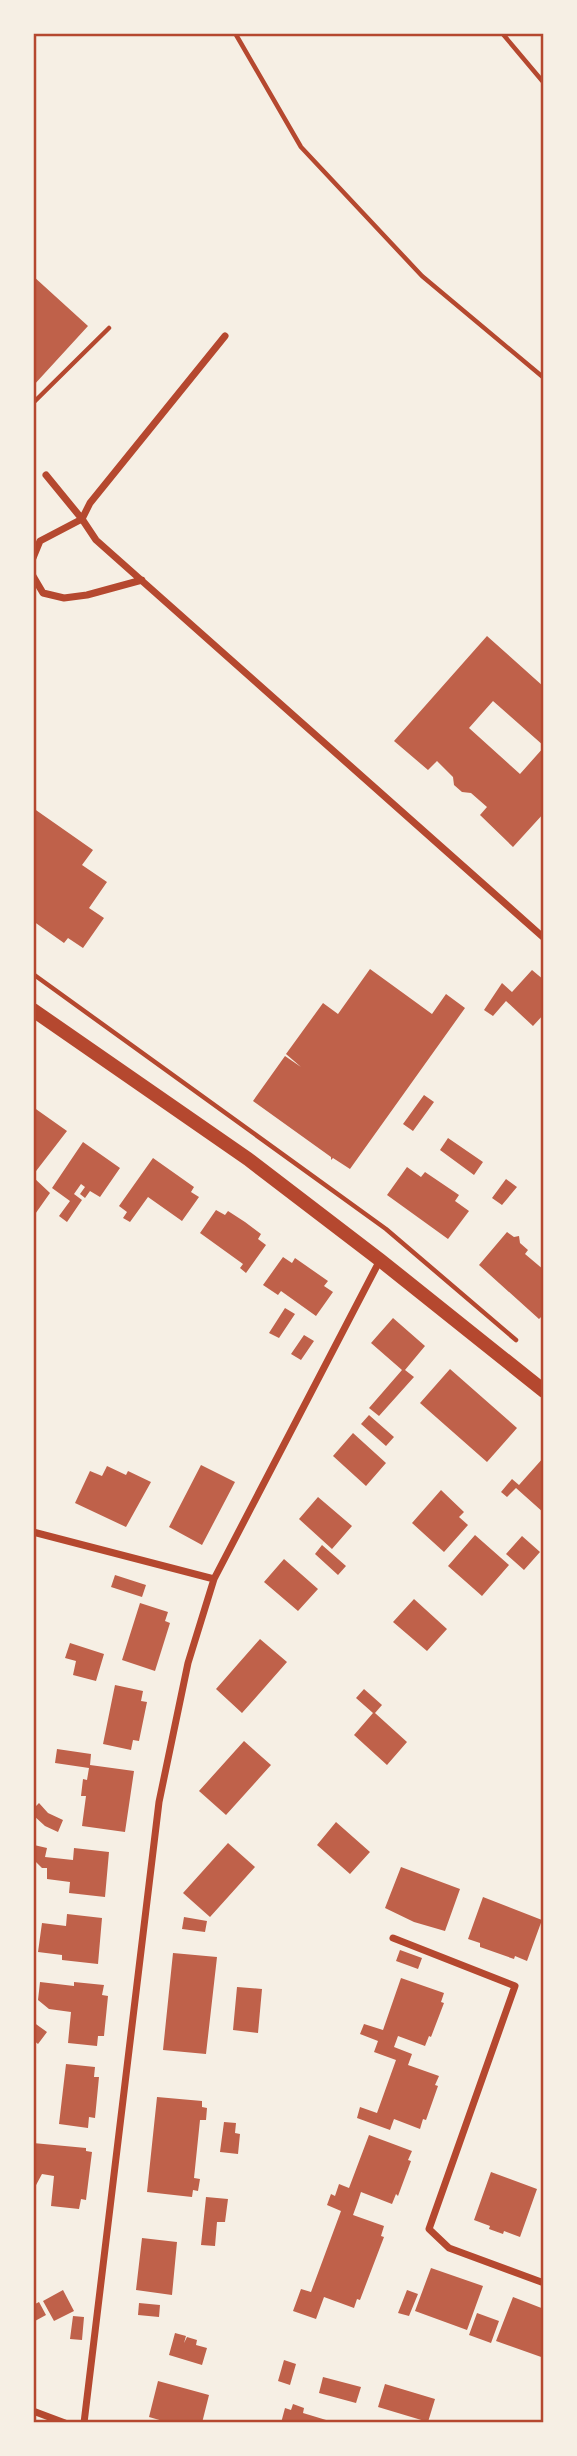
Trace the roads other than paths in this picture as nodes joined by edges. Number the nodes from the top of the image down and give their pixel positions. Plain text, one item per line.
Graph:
1 (225, 336) dead end
2 (46, 475) dead end
3 (82, 519) junction
4 (33, 558) edge
5 (33, 576) edge
6 (142, 580) junction
7 (544, 938) edge
8 (33, 1010) edge
9 (380, 1260) junction
10 (544, 1391) edge
11 (33, 1532) edge
12 (214, 1579) junction
13 (393, 1938) dead end
14 (544, 2283) edge
15 (33, 2411) edge
16 (65, 2423) edge
17 (84, 2423) edge

1 - 3 street
2 - 3 street
3 - 4 street
3 - 6 street
5 - 6 street
6 - 7 street
8 - 9 main road
9 - 10 main road
9 - 12 street
11 - 12 street
12 - 17 street
13 - 14 street
15 - 16 street

